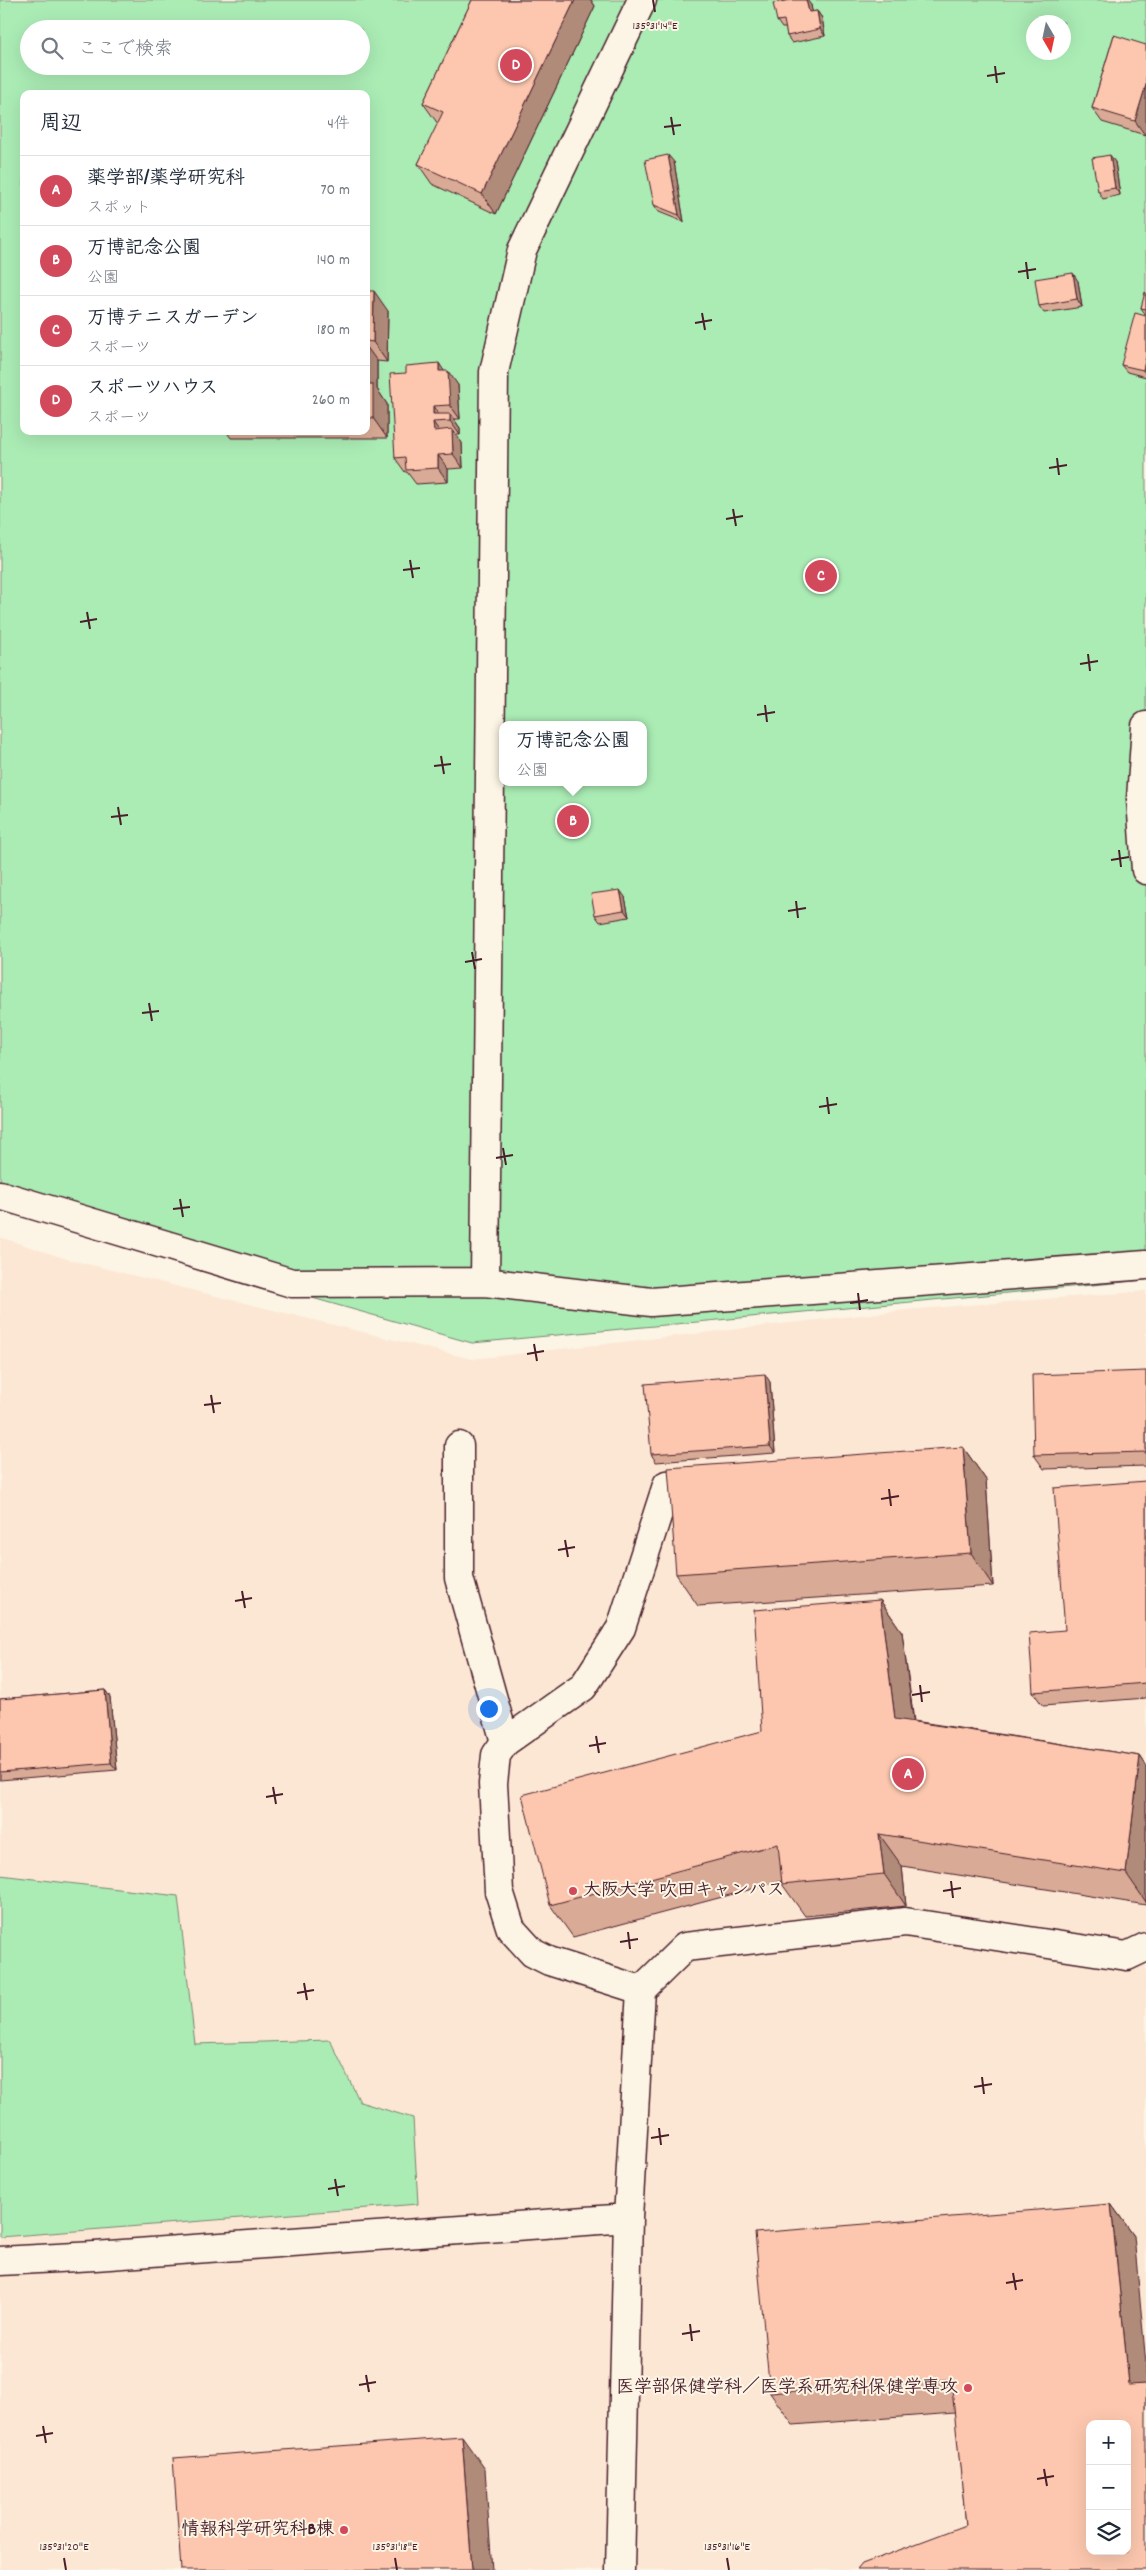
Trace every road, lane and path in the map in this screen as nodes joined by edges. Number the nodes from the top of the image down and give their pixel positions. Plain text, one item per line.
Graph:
1 (642, 0) edge
2 (1146, 726) edge
3 (1146, 870) edge
4 (0, 1195) edge
5 (1146, 1264) edge
6 (485, 1282) junction
7 (459, 1446) dead end
8 (735, 1478) edge
9 (505, 1742) junction
10 (1146, 1947) edge
11 (641, 1990) junction
12 (628, 2218) junction
13 (0, 2261) edge
14 (620, 2570) edge

1 - 6 lane
2 - 3 lane
4 - 6 lane
5 - 6 lane
7 - 9 lane
8 - 9 lane
9 - 11 lane
10 - 11 lane
11 - 12 lane
12 - 13 lane
12 - 14 lane

